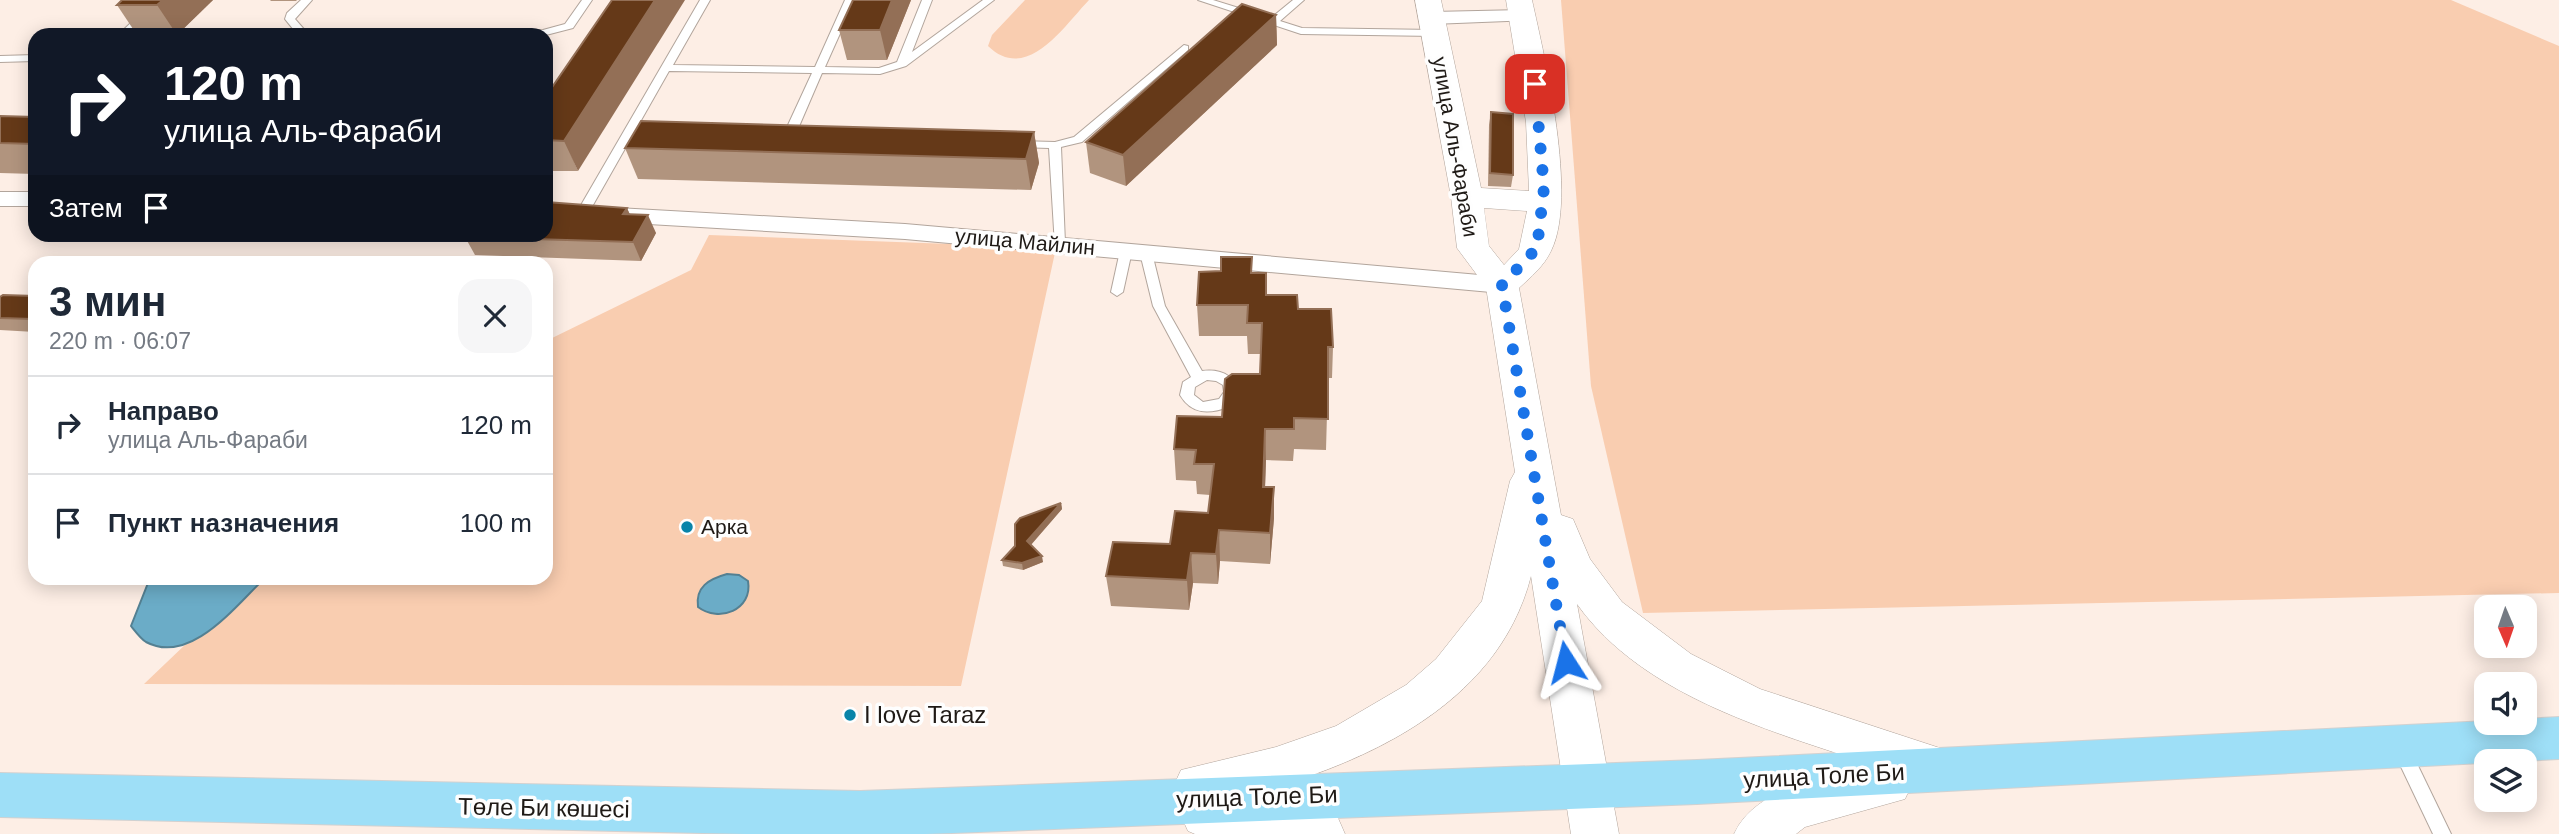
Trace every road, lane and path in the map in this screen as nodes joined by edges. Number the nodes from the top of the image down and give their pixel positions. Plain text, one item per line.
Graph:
1 (161, 0) edge
2 (307, 0) edge
3 (587, 0) edge
4 (705, 0) edge
5 (850, 0) edge
6 (927, 0) edge
7 (989, 0) edge
8 (1203, 0) edge
9 (1300, 0) edge
10 (1521, 8) edge
11 (1432, 17) edge
12 (1272, 22) junction
13 (131, 28) edge
14 (298, 28) edge
15 (553, 31) edge
16 (1184, 48) dead end
17 (28, 58) edge
18 (0, 59) edge
19 (902, 64) junction
20 (666, 68) junction
21 (817, 71) junction
22 (628, 134) junction
23 (642, 134) edge
24 (775, 138) edge
25 (788, 138) junction
26 (802, 138) edge
27 (1002, 144) edge
28 (1055, 145) junction
29 (1468, 197) junction
30 (0, 199) edge
31 (28, 199) edge
32 (1543, 202) junction
33 (553, 211) edge
34 (583, 212) junction
35 (1059, 243) junction
36 (1136, 252) junction
37 (1502, 285) junction
38 (1117, 292) dead end
39 (1198, 377) dead end
40 (1534, 460) junction
41 (2559, 738) edge
42 (2401, 748) junction
43 (1947, 770) junction
44 (1587, 784) junction
45 (0, 795) edge
46 (1088, 804) junction
47 (1321, 834) edge
48 (1595, 834) edge
49 (1758, 834) edge
50 (2442, 834) edge

1 - 13 lane
2 - 14 lane
3 - 15 lane
4 - 20 lane
5 - 21 lane
6 - 19 lane
7 - 19 lane
8 - 12 lane
9 - 12 lane
10 - 11 street
10 - 32 main road
11 - 12 lane
11 - 29 main road, улица Аль-Фараби
16 - 28 lane
17 - 18 lane
19 - 21 lane
20 - 21 lane
20 - 22 lane
21 - 25 lane
22 - 23 lane
22 - 34 lane
24 - 25 lane
25 - 26 lane
27 - 28 lane
28 - 35 lane
29 - 32 main road
29 - 37 main road, улица Аль-Фараби
30 - 31 street
32 - 37 main road
33 - 34 street, улица Майлин
34 - 35 street, улица Майлин
35 - 36 street, улица Майлин
36 - 37 street, улица Майлин
36 - 38 lane
36 - 39 lane
37 - 40 main road, улица Аль-Фараби
40 - 43 main road
40 - 44 main road, улица Аль-Фараби
40 - 46 main road
41 - 42 main road, улица Толе Би
42 - 43 main road, улица Толе Би
42 - 50 lane
43 - 44 main road, улица Толе Би
43 - 49 main road
44 - 46 main road, улица Толе Би
44 - 48 main road, улица Аль-Фараби
45 - 46 main road, Төле Би көшесі
46 - 47 main road

